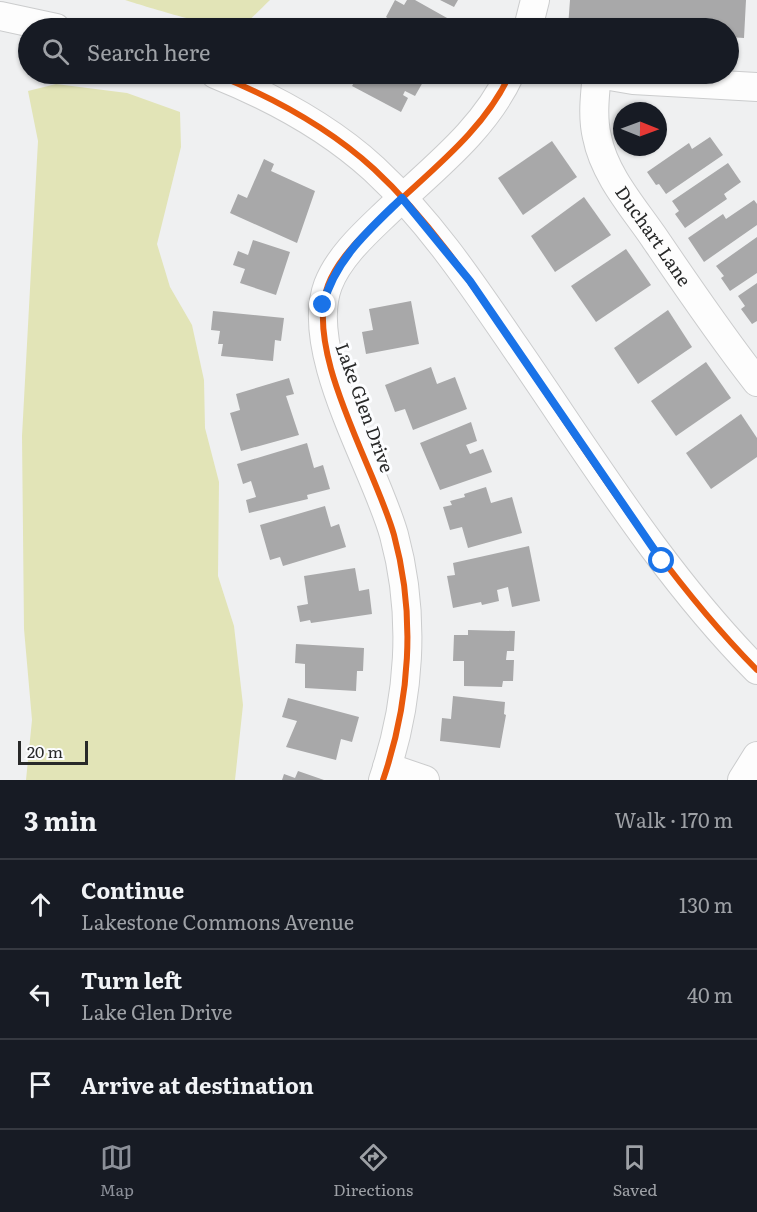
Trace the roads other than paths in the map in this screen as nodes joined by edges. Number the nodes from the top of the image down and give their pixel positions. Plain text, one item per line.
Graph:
1 (535, 0) edge
2 (0, 16) edge
3 (530, 18) edge
4 (18, 20) edge
5 (241, 84) edge
6 (504, 84) edge
7 (597, 84) edge
8 (704, 84) edge
9 (757, 87) edge
10 (402, 198) junction
11 (757, 382) edge
12 (757, 670) edge
13 (757, 756) edge
14 (385, 773) edge
15 (425, 780) edge
16 (742, 780) edge

1 - 3 street
2 - 4 street
5 - 10 street
6 - 10 street, Lake Glen Drive
7 - 11 street, Duchart Lane
8 - 9 street, Duchart Lane
10 - 12 street
10 - 14 street, Lake Glen Drive
13 - 16 street
14 - 15 street

